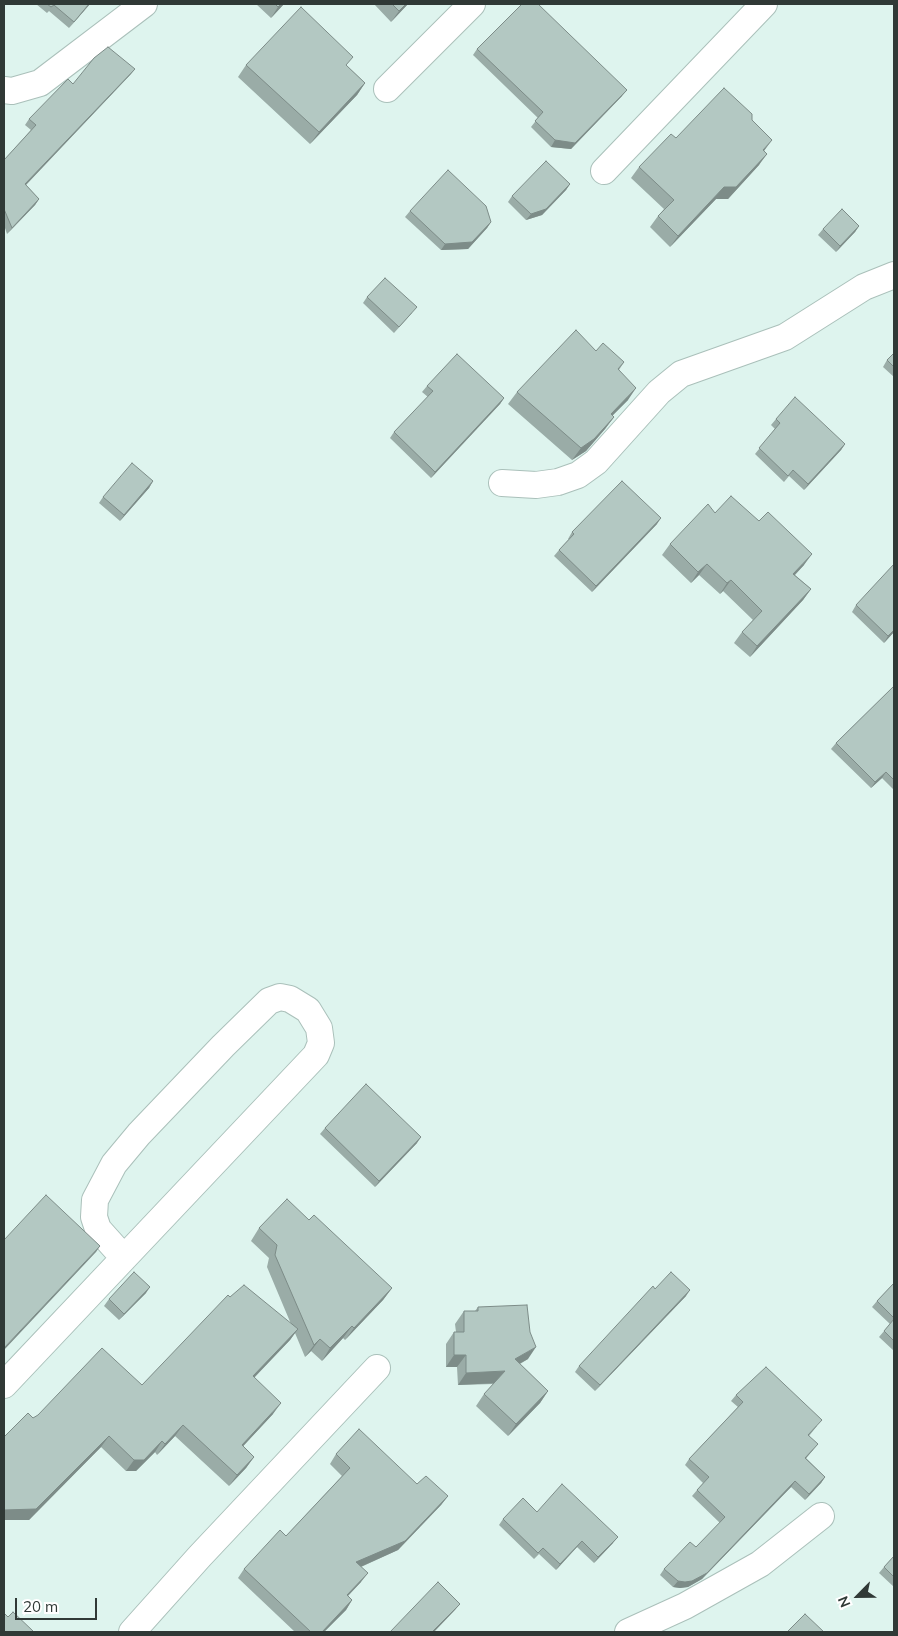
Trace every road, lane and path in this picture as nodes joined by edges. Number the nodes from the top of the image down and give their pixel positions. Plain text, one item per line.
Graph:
1 (144, 4) edge
2 (472, 4) edge
3 (764, 4) edge
4 (387, 89) dead end
5 (4, 90) edge
6 (604, 171) dead end
7 (894, 275) edge
8 (502, 483) dead end
9 (124, 1258) junction
10 (377, 1368) dead end
11 (4, 1385) edge
12 (821, 1516) dead end
13 (132, 1632) edge
14 (628, 1632) edge

1 - 5 street
2 - 4 street
3 - 6 street
7 - 8 street
9 - 9 street
9 - 11 street
10 - 13 street
12 - 14 street

